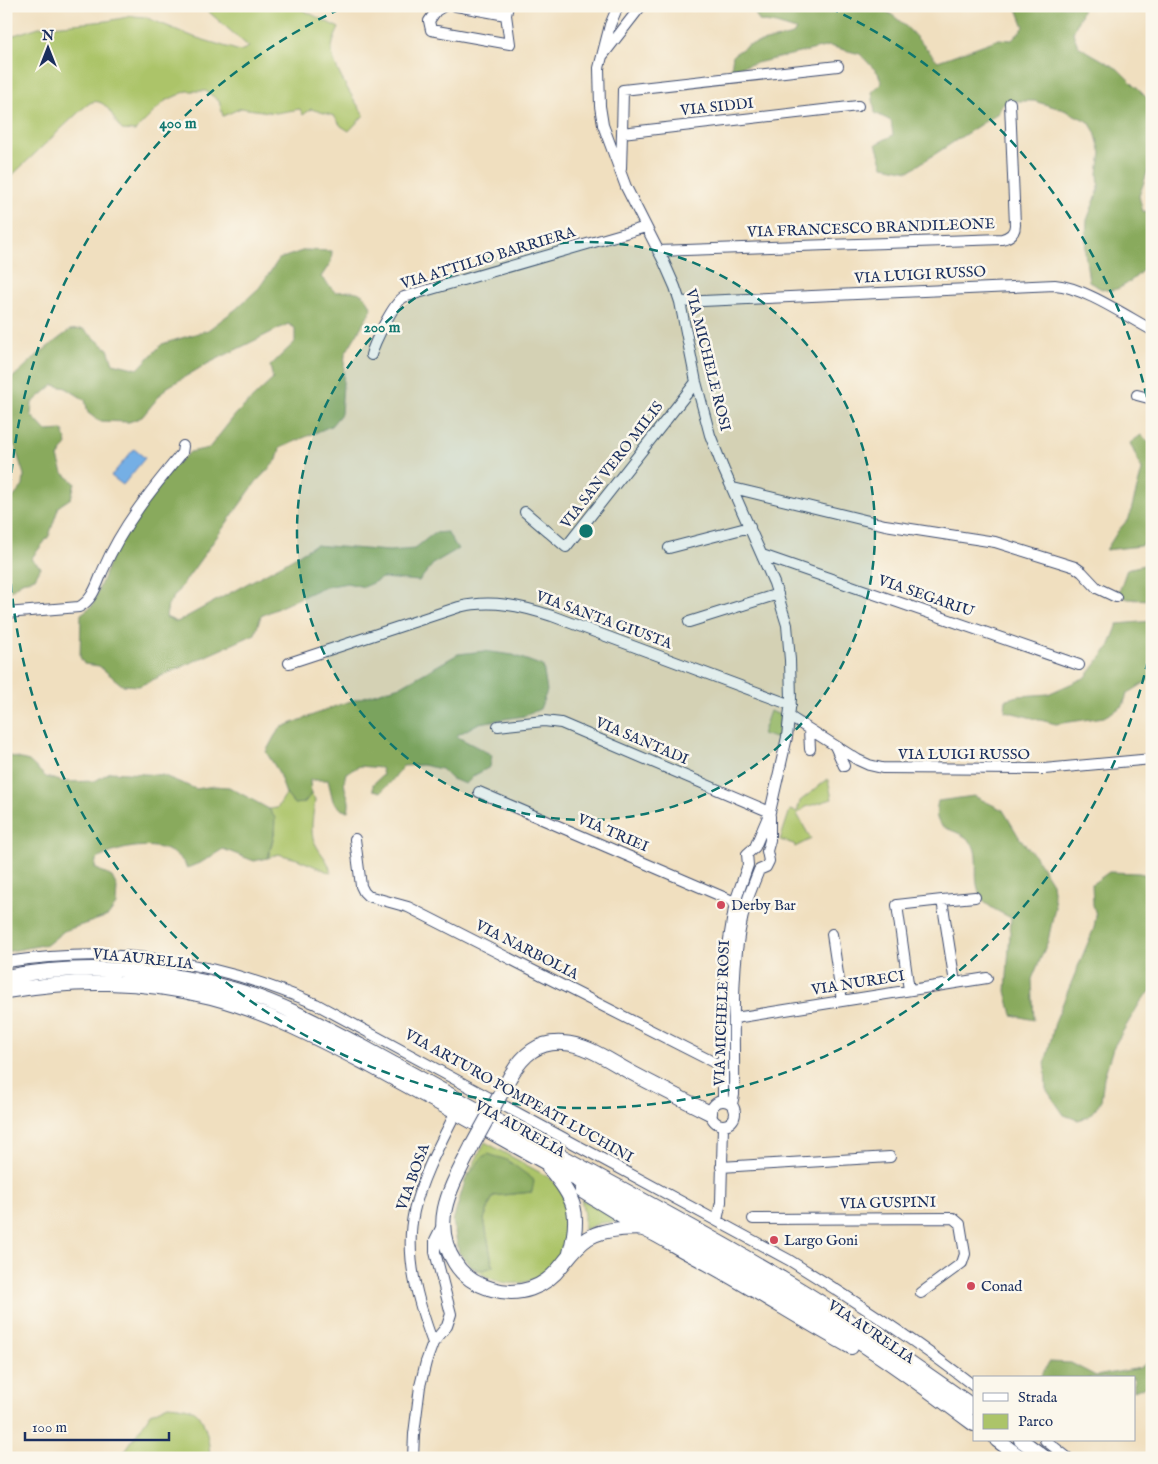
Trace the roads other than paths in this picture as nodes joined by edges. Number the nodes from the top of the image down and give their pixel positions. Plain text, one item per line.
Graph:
1 (444, 6) edge
2 (456, 6) edge
3 (618, 6) edge
4 (641, 6) edge
5 (507, 11) edge
6 (600, 60) junction
7 (838, 66) dead end
8 (1010, 103) dead end
9 (858, 106) dead end
10 (622, 133) junction
11 (620, 175) junction
12 (646, 227) junction
13 (658, 250) junction
14 (680, 302) junction
15 (1152, 330) edge
16 (371, 355) dead end
17 (696, 382) junction
18 (1138, 395) dead end
19 (1152, 399) edge
20 (183, 446) dead end
21 (733, 488) junction
22 (525, 512) dead end
23 (750, 527) junction
24 (669, 548) dead end
25 (762, 556) junction
26 (778, 594) junction
27 (1116, 598) dead end
28 (6, 613) edge
29 (689, 622) dead end
30 (289, 662) dead end
31 (1079, 665) dead end
32 (791, 705) junction
33 (790, 717) junction
34 (498, 726) dead end
35 (809, 729) junction
36 (835, 745) junction
37 (810, 750) dead end
38 (1152, 759) edge
39 (844, 766) dead end
40 (479, 792) dead end
41 (770, 812) junction
42 (355, 839) dead end
43 (755, 847) junction
44 (767, 851) junction
45 (748, 865) junction
46 (759, 870) junction
47 (975, 897) dead end
48 (942, 900) junction
49 (735, 902) junction
50 (832, 934) dead end
51 (6, 962) edge
52 (6, 977) edge
53 (986, 978) dead end
54 (955, 983) junction
55 (909, 990) junction
56 (6, 991) edge
57 (842, 1001) junction
58 (735, 1018) junction
59 (723, 1066) junction
60 (727, 1102) junction
61 (456, 1112) junction
62 (710, 1113) junction
63 (723, 1126) junction
64 (890, 1157) dead end
65 (544, 1162) junction
66 (721, 1167) junction
67 (753, 1219) dead end
68 (717, 1220) junction
69 (443, 1223) junction
70 (642, 1228) junction
71 (570, 1254) junction
72 (921, 1293) dead end
73 (433, 1343) junction
74 (973, 1385) edge
75 (946, 1403) junction
76 (973, 1406) edge
77 (973, 1423) edge
78 (1000, 1442) edge
79 (1024, 1442) edge
80 (1048, 1442) edge
81 (413, 1458) edge
82 (1021, 1458) edge
83 (1045, 1458) edge
84 (1068, 1458) edge

1 - 5 street
2 - 5 street
3 - 6 street, VIA MICHELE ROSI
4 - 6 street
6 - 11 street, VIA MICHELE ROSI
7 - 10 street
8 - 13 street, VIA FRANCESCO BRANDILEONE
9 - 10 street, VIA SIDDI
10 - 11 street
11 - 12 street, VIA MICHELE ROSI
12 - 13 street, VIA MICHELE ROSI
12 - 16 street, VIA ATTILIO BARRIERA
13 - 14 street, VIA MICHELE ROSI
14 - 15 street, VIA LUIGI RUSSO
14 - 17 street, VIA MICHELE ROSI
17 - 21 street, VIA MICHELE ROSI
17 - 22 street, VIA SAN VERO MILIS
18 - 19 street
20 - 28 street
21 - 23 street, VIA MICHELE ROSI
21 - 27 street
23 - 24 street
23 - 25 street, VIA MICHELE ROSI
25 - 26 street, VIA MICHELE ROSI
25 - 31 street, VIA SEGARIU
26 - 29 street
26 - 32 street, VIA MICHELE ROSI
30 - 32 street, VIA SANTA GIUSTA
32 - 33 street, VIA MICHELE ROSI
33 - 35 street, VIA LUIGI RUSSO
33 - 41 street, VIA MICHELE ROSI
34 - 41 street, VIA SANTADI
35 - 36 street, VIA LUIGI RUSSO
35 - 37 street
36 - 38 street, VIA LUIGI RUSSO
36 - 39 street
40 - 49 street, VIA TRIEI
41 - 43 street, VIA MICHELE ROSI
41 - 44 street, VIA MICHELE ROSI
42 - 59 street, VIA NARBOLIA
43 - 44 street
43 - 45 street, VIA MICHELE ROSI
44 - 46 street, VIA MICHELE ROSI
45 - 46 street
45 - 49 street, VIA MICHELE ROSI
46 - 58 street, VIA MICHELE ROSI
47 - 48 street
48 - 54 street
48 - 55 street
49 - 59 street, VIA MICHELE ROSI
50 - 57 street
51 - 68 street, VIA ARTURO POMPEATI LUCHINI
52 - 76 highway, VIA AURELIA
53 - 54 street, VIA NURECI
54 - 55 street, VIA NURECI
55 - 57 street, VIA NURECI
56 - 61 highway, VIA AURELIA
57 - 58 street, VIA NURECI
58 - 60 street, VIA MICHELE ROSI
59 - 60 street, VIA MICHELE ROSI
60 - 62 street
60 - 63 street
61 - 65 highway, VIA AURELIA
61 - 73 street, VIA BOSA
62 - 63 street
62 - 69 highway, bridge
63 - 66 street
64 - 66 street
65 - 70 highway
65 - 71 highway
65 - 75 highway, VIA AURELIA
66 - 68 street
67 - 72 street, VIA GUSPINI
68 - 74 street, VIA ARTURO POMPEATI LUCHINI
69 - 71 highway
69 - 73 street
70 - 71 highway
70 - 75 highway
73 - 81 street
75 - 77 highway, VIA AURELIA
78 - 82 highway
79 - 83 highway
80 - 84 street

